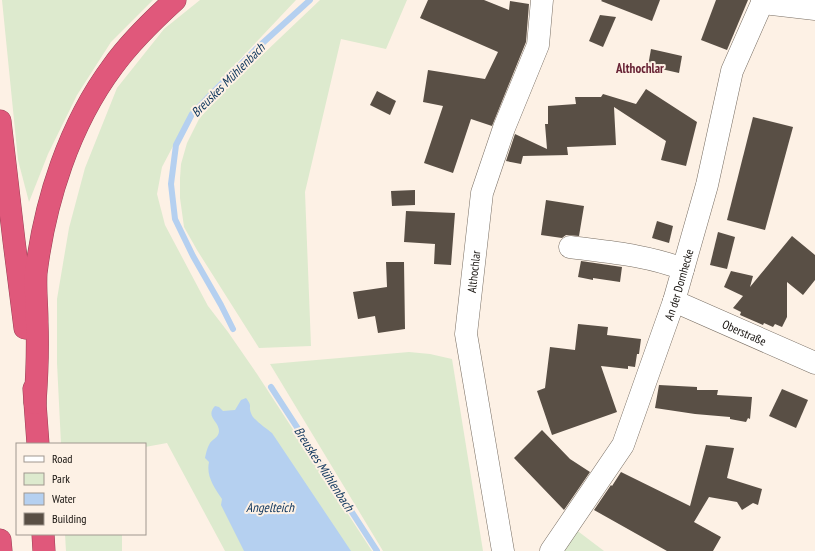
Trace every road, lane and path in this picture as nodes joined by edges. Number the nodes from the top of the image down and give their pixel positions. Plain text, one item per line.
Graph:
1 (175, 0) edge
2 (542, 0) edge
3 (762, 2) edge
4 (815, 9) edge
5 (0, 120) edge
6 (570, 247) dead end
7 (684, 269) junction
8 (674, 302) junction
9 (815, 363) edge
10 (35, 403) junction
11 (38, 443) edge
12 (43, 535) edge
13 (0, 540) edge
14 (1, 551) edge
15 (44, 551) edge
16 (503, 551) edge
17 (551, 551) edge

1 - 10 highway
2 - 16 street, Althochlar
3 - 4 street
3 - 7 street, An der Dornhecke
5 - 10 highway
6 - 7 street
7 - 8 street, An der Dornhecke
8 - 9 street, Oberstraße
8 - 17 street, An der Dornhecke
10 - 11 highway
12 - 15 highway
13 - 14 highway

